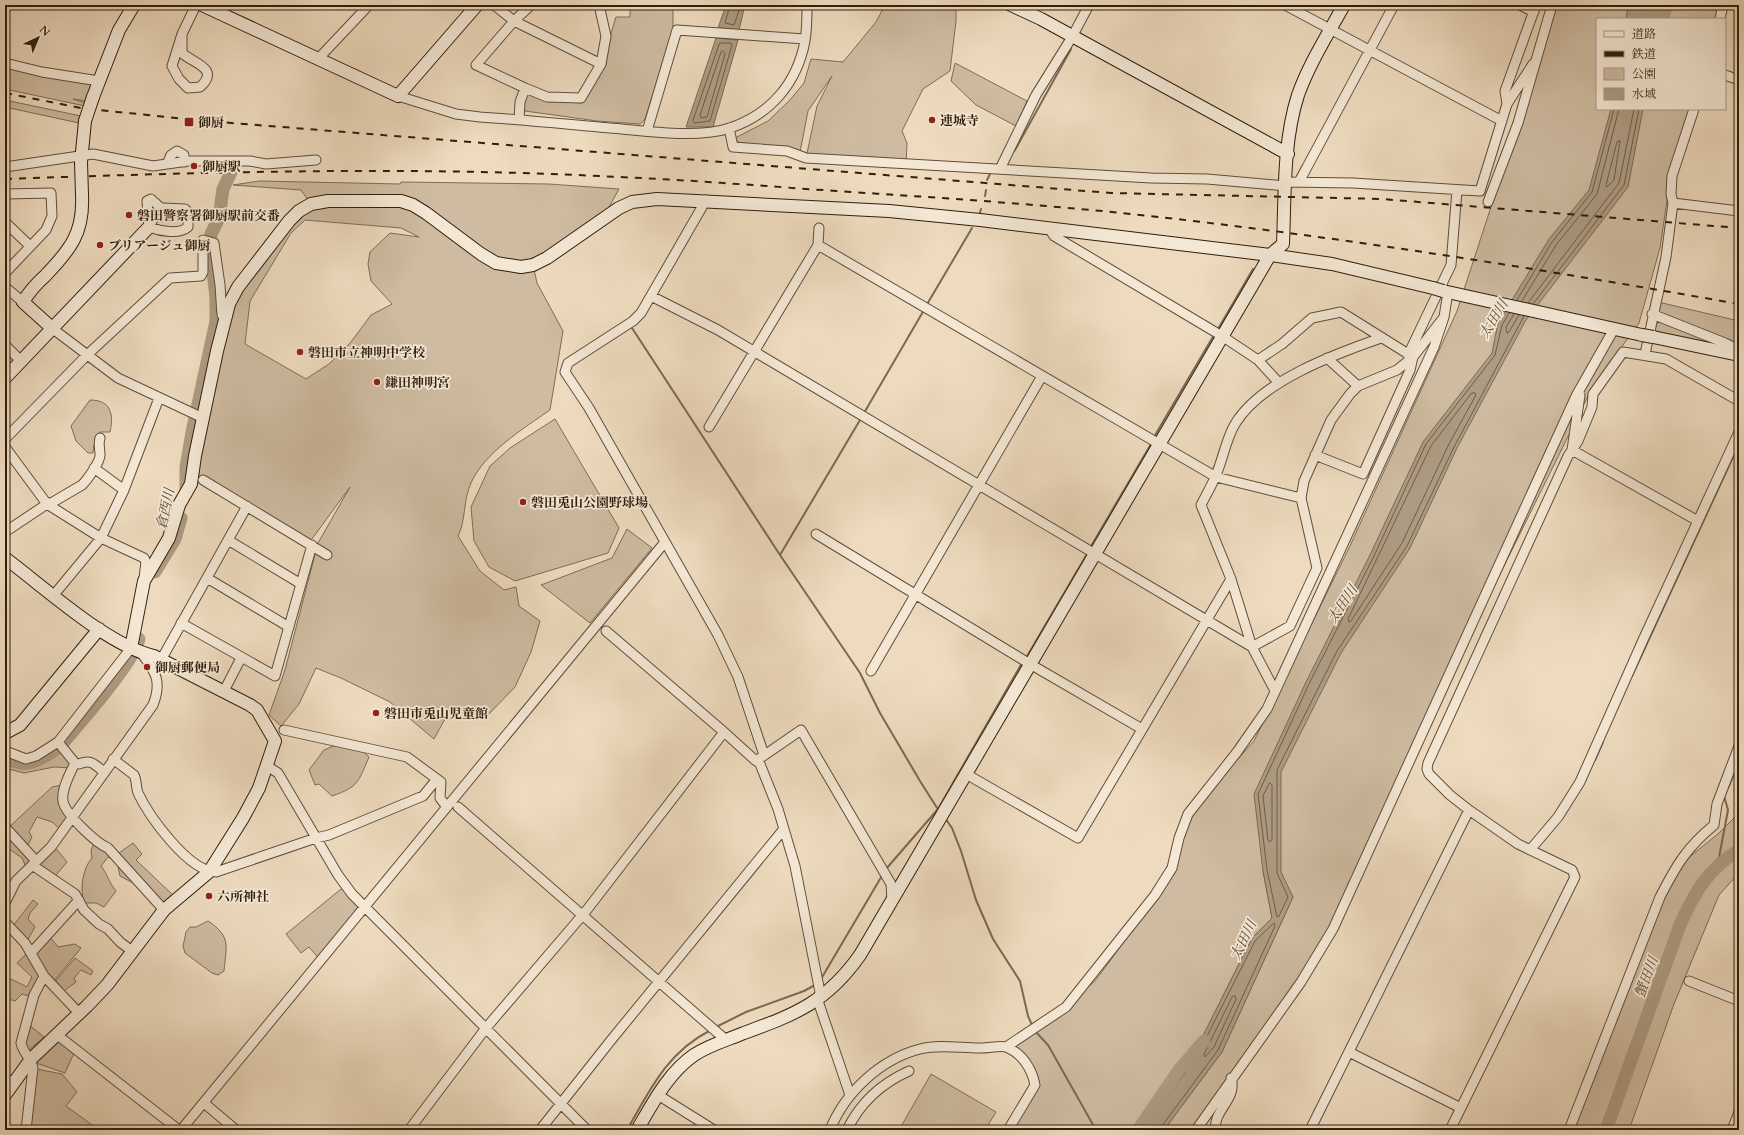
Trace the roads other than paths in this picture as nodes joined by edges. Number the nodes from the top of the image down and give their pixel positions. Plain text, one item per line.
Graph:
1 (134, 5) edge
2 (196, 5) edge
3 (202, 5) edge
4 (369, 5) edge
5 (477, 5) edge
6 (494, 5) edge
7 (531, 5) edge
8 (598, 5) edge
9 (807, 5) edge
10 (1011, 5) edge
11 (1089, 5) edge
12 (1285, 5) edge
13 (1344, 5) edge
14 (1394, 5) edge
15 (1520, 5) edge
16 (1552, 5) edge
17 (1723, 5) edge
18 (1535, 9) edge
19 (1720, 18) edge
20 (514, 21) junction
21 (1330, 30) junction
22 (182, 34) junction
23 (1072, 37) junction
24 (805, 39) junction
25 (1370, 51) junction
26 (318, 59) junction
27 (1536, 60) junction
28 (5, 63) edge
29 (601, 64) junction
30 (1726, 75) edge
31 (1739, 80) edge
32 (99, 81) junction
33 (525, 88) junction
34 (398, 96) junction
35 (1508, 104) junction
36 (1694, 110) edge
37 (519, 120) junction
38 (1502, 121) junction
39 (729, 128) junction
40 (647, 131) junction
41 (1288, 154) junction
42 (81, 159) junction
43 (316, 160) dead end
44 (5, 167) edge
45 (1000, 169) junction
46 (1299, 182) junction
47 (1286, 184) junction
48 (1458, 190) junction
49 (5, 194) edge
50 (706, 200) junction
51 (1488, 202) dead end
52 (1673, 203) junction
53 (162, 209) junction
54 (1739, 211) edge
55 (5, 222) edge
56 (148, 227) junction
57 (819, 228) dead end
58 (1048, 228) junction
59 (1283, 244) junction
60 (818, 245) junction
61 (30, 246) junction
62 (1270, 255) junction
63 (1297, 260) junction
64 (5, 273) edge
65 (5, 287) edge
66 (1441, 290) junction
67 (651, 296) junction
68 (23, 302) junction
69 (1652, 314) junction
70 (1444, 317) junction
71 (225, 318) junction
72 (1612, 328) junction
73 (53, 329) junction
74 (1222, 336) junction
75 (1381, 338) junction
76 (5, 345) edge
77 (1739, 350) edge
78 (753, 352) junction
79 (1645, 354) junction
80 (87, 355) junction
81 (1739, 355) edge
82 (1410, 356) junction
83 (1327, 358) junction
84 (21, 360) junction
85 (1258, 360) junction
86 (1042, 376) junction
87 (5, 378) edge
88 (1279, 383) junction
89 (1358, 386) junction
90 (1580, 388) junction
91 (159, 398) junction
92 (1739, 401) edge
93 (203, 418) junction
94 (710, 427) dead end
95 (1739, 432) edge
96 (100, 438) dead end
97 (5, 439) edge
98 (1158, 444) junction
99 (5, 447) edge
100 (1572, 450) junction
101 (1315, 455) junction
102 (94, 468) junction
103 (1216, 476) junction
104 (203, 480) dead end
105 (978, 485) junction
106 (124, 490) junction
107 (1301, 498) junction
108 (46, 504) junction
109 (247, 506) junction
110 (1698, 521) junction
111 (5, 532) edge
112 (816, 534) dead end
113 (101, 538) junction
114 (228, 540) junction
115 (664, 542) junction
116 (312, 545) junction
117 (1095, 553) junction
118 (327, 555) dead end
119 (6, 561) edge
120 (207, 578) junction
121 (1231, 579) junction
122 (144, 581) junction
123 (301, 584) junction
124 (914, 594) junction
125 (53, 596) junction
126 (1206, 620) junction
127 (181, 623) junction
128 (289, 627) junction
129 (99, 629) junction
130 (606, 631) dead end
131 (1252, 647) junction
132 (131, 648) junction
133 (142, 654) junction
134 (241, 658) junction
135 (161, 660) junction
136 (1030, 664) junction
137 (871, 671) dead end
138 (224, 691) junction
139 (1275, 691) junction
140 (1142, 728) junction
141 (284, 730) dead end
142 (724, 732) junction
143 (5, 733) edge
144 (58, 742) junction
145 (1739, 746) edge
146 (5, 751) edge
147 (761, 757) junction
148 (113, 759) junction
149 (75, 763) junction
150 (268, 766) junction
151 (104, 772) junction
152 (966, 774) junction
153 (437, 779) junction
154 (458, 806) dead end
155 (447, 807) junction
156 (1469, 810) junction
157 (72, 817) junction
158 (5, 827) edge
159 (783, 830) junction
160 (316, 838) junction
161 (1530, 850) junction
162 (34, 863) junction
163 (209, 872) junction
164 (79, 900) junction
165 (892, 902) junction
166 (5, 903) edge
167 (365, 907) junction
168 (164, 910) junction
169 (583, 915) junction
170 (5, 922) edge
171 (132, 951) junction
172 (31, 953) junction
173 (44, 976) junction
174 (660, 981) junction
175 (1689, 981) dead end
176 (818, 1001) junction
177 (1739, 1001) edge
178 (79, 1013) junction
179 (486, 1028) junction
180 (56, 1034) junction
181 (726, 1040) junction
182 (1006, 1047) junction
183 (1349, 1052) junction
184 (31, 1059) junction
185 (909, 1071) dead end
186 (1231, 1078) junction
187 (9, 1080) edge
188 (5, 1095) edge
189 (658, 1095) junction
190 (850, 1095) junction
191 (204, 1103) junction
192 (561, 1105) junction
193 (1461, 1108) junction
194 (1739, 1112) edge
195 (414, 1128) edge
196 (1734, 1129) edge
197 (29, 1130) edge
198 (180, 1130) edge
199 (236, 1130) edge
200 (540, 1130) edge
201 (587, 1130) edge
202 (637, 1130) edge
203 (714, 1130) edge
204 (830, 1130) edge
205 (847, 1130) edge
206 (1008, 1130) edge
207 (1196, 1130) edge
208 (1216, 1130) edge
209 (1310, 1130) edge
210 (1450, 1130) edge
211 (1569, 1130) edge

1 - 32 street
2 - 22 street
3 - 26 street
4 - 26 street
5 - 34 street
6 - 20 street
7 - 20 street
8 - 29 street
9 - 24 street
10 - 23 street
11 - 23 street
12 - 21 street
13 - 21 street
14 - 25 street
15 - 18 street
16 - 27 street
17 - 19 street
18 - 35 street
20 - 29 street
20 - 33 street
21 - 25 street
21 - 41 street
22 - 22 street
23 - 41 street
23 - 45 street
24 - 39 street
24 - 40 street
25 - 38 street
25 - 46 street
26 - 34 street
27 - 35 street
27 - 51 street
28 - 32 street
29 - 33 street
30 - 31 street
32 - 42 street, bridge
33 - 37 street
34 - 37 street
35 - 38 street
36 - 52 street
37 - 40 street
38 - 48 street
39 - 40 street
39 - 45 street
41 - 47 street
42 - 43 street
42 - 44 street
42 - 68 street, bridge
45 - 47 street
46 - 47 street
46 - 48 street
47 - 59 street
48 - 82 street
49 - 61 street
50 - 58 street
50 - 67 street
50 - 71 street
52 - 54 street
52 - 69 street
53 - 56 street
53 - 56 street
53 - 56 street
55 - 61 street
56 - 73 street
57 - 60 street
58 - 62 street
58 - 74 street
59 - 62 street
59 - 63 street
60 - 78 street
60 - 86 street
61 - 64 street
62 - 63 street
62 - 74 street
63 - 66 street
65 - 68 street
66 - 70 street
66 - 72 street
67 - 78 street
67 - 115 street
68 - 73 street
69 - 77 street
69 - 79 street
70 - 82 street
70 - 139 street
71 - 80 street
71 - 93 street
72 - 81 street
72 - 90 street
73 - 80 street
73 - 84 street
74 - 85 street
74 - 98 street
75 - 82 street
75 - 83 street
75 - 85 street
76 - 84 street
78 - 94 street
78 - 105 street
79 - 92 street
79 - 100 street
80 - 91 street
80 - 97 street
82 - 89 street
82 - 101 street
83 - 88 street
83 - 89 street
84 - 87 street
85 - 88 street
86 - 98 street
86 - 105 street
88 - 103 street
89 - 101 street
90 - 100 street
90 - 186 street
91 - 93 street
91 - 106 street
93 - 122 street
95 - 110 street
96 - 102 street
98 - 103 street
98 - 117 street
99 - 108 street
100 - 110 street
100 - 156 street
101 - 107 street
102 - 106 street
102 - 108 street
103 - 107 street
103 - 121 street
104 - 109 street
105 - 117 street
105 - 124 street
106 - 113 street
107 - 131 street
108 - 111 street
108 - 113 street
109 - 114 street
109 - 116 street
110 - 161 street
112 - 124 street
113 - 122 street
113 - 125 street
114 - 120 street
114 - 123 street
115 - 147 street
115 - 155 street
116 - 118 street
116 - 123 street
117 - 126 street
117 - 136 street
119 - 125 street
120 - 127 street
120 - 128 street
121 - 126 street
121 - 131 street
122 - 132 street
123 - 128 street
124 - 136 street
124 - 137 street
125 - 129 street
126 - 131 street
126 - 140 street
127 - 134 street
127 - 135 street
128 - 134 street
129 - 132 street
129 - 143 street
130 - 142 street
131 - 139 street
132 - 133 street
132 - 144 street
133 - 135 street
133 - 148 street
134 - 138 street
135 - 138 street
136 - 140 street
136 - 152 street
138 - 150 street
139 - 182 street
140 - 152 street
141 - 153 street
142 - 147 street
142 - 169 street
144 - 146 street
144 - 149 street
145 - 211 street
147 - 159 street
147 - 165 street
148 - 151 street
148 - 163 street
149 - 151 street
149 - 157 street
150 - 160 street
150 - 163 street
151 - 157 street
152 - 165 street
153 - 155 street
153 - 160 street
154 - 169 street
155 - 167 street
156 - 161 street
156 - 183 street
157 - 162 street
157 - 168 street
158 - 162 street
159 - 174 street
159 - 176 street
160 - 163 street
160 - 167 street
161 - 193 street
162 - 164 street
162 - 166 street
163 - 168 street
164 - 171 street
164 - 172 street
165 - 176 street
167 - 179 street
167 - 191 street
168 - 171 street
169 - 174 street
169 - 179 street
170 - 172 street
171 - 178 street
172 - 173 street
173 - 178 street
173 - 184 street
174 - 181 street
174 - 192 street
175 - 177 street
176 - 181 street
176 - 190 street
178 - 180 street
179 - 192 street
179 - 195 street
180 - 184 street
180 - 198 street
181 - 189 street
182 - 190 street
182 - 206 street
183 - 193 street
183 - 209 street
184 - 187 street
184 - 197 street
185 - 205 street
186 - 207 street
186 - 208 street
187 - 188 street
189 - 202 street
189 - 203 street
190 - 204 street
191 - 198 street
191 - 199 street
192 - 200 street
192 - 201 street
193 - 210 street
194 - 196 street

